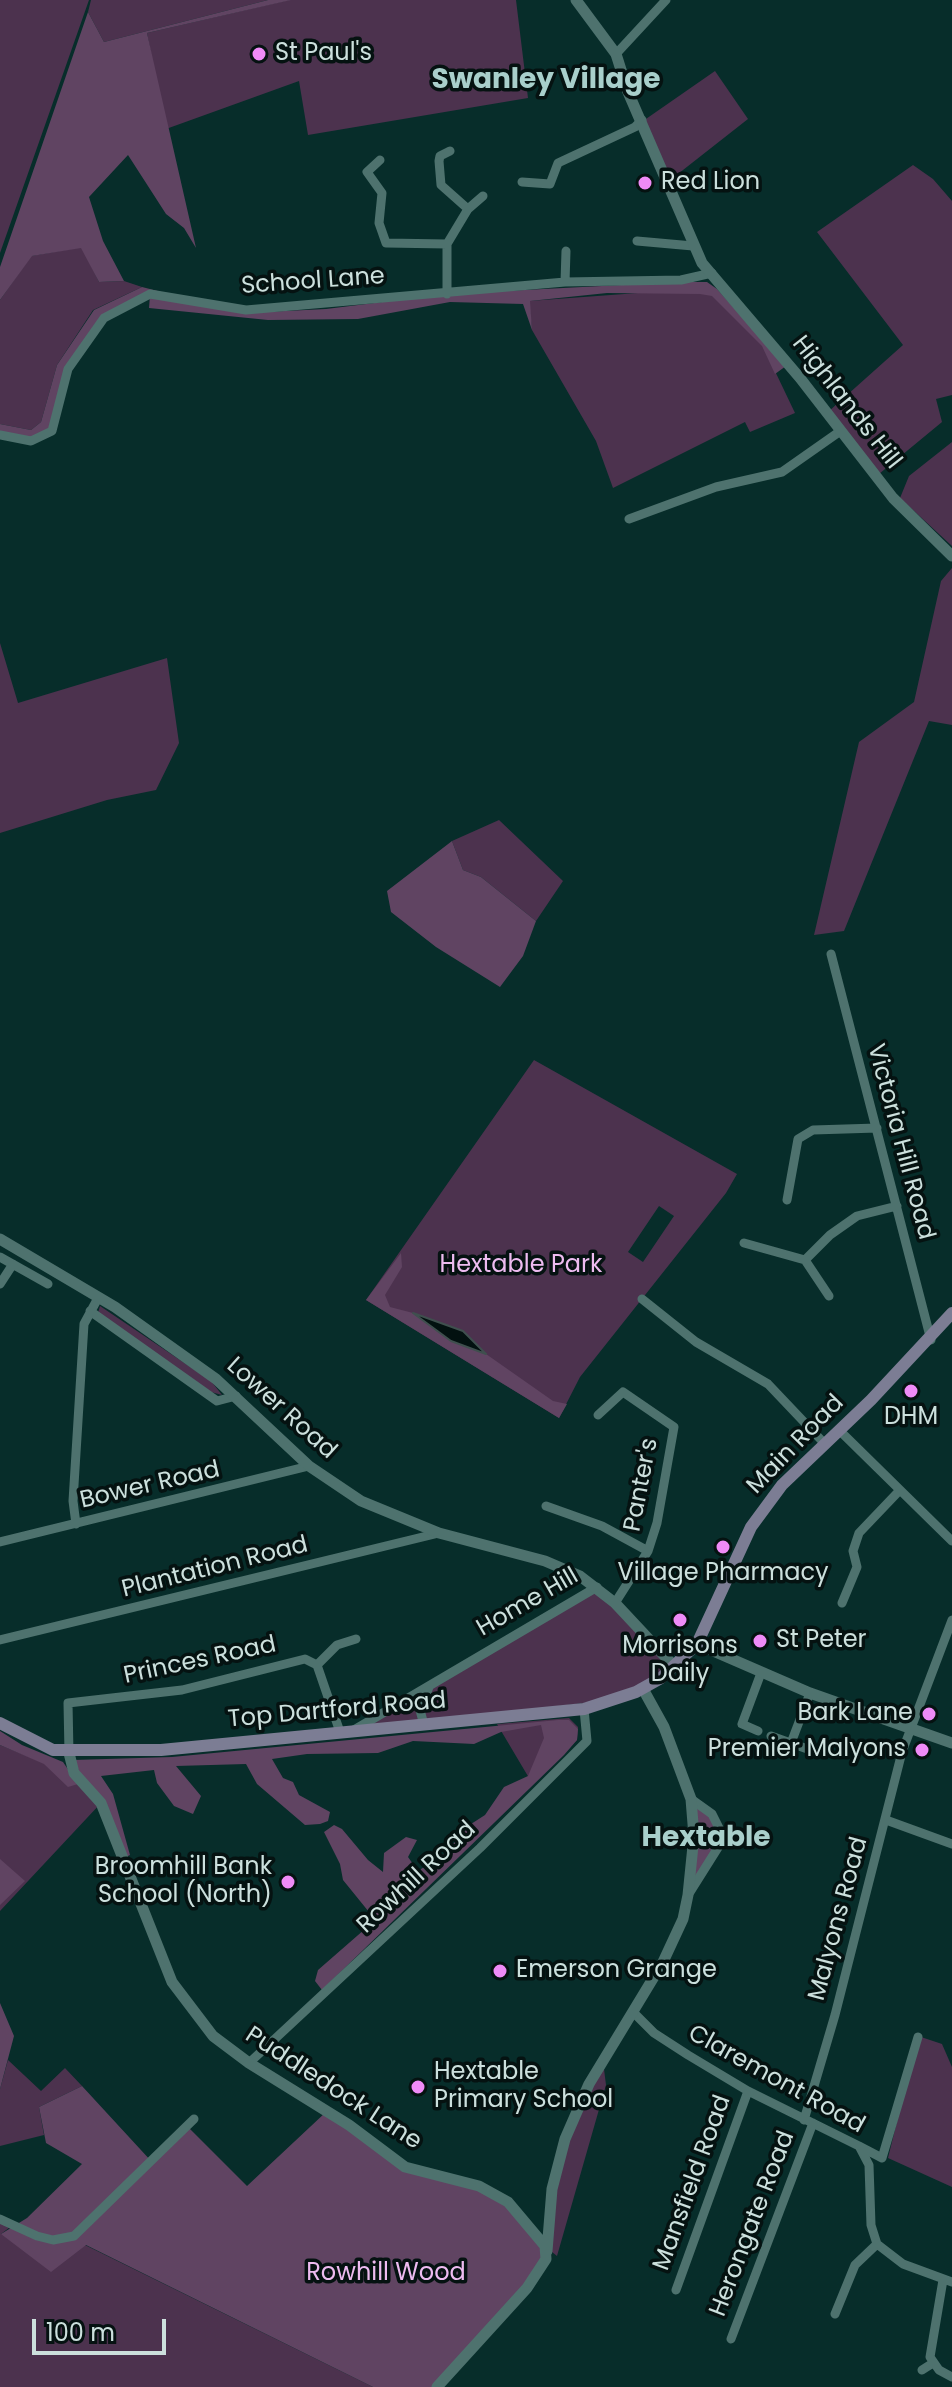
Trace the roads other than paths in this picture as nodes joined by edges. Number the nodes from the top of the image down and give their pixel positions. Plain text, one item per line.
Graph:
1 (576, 0) edge
2 (666, 0) edge
3 (616, 54) junction
4 (642, 120) junction
5 (450, 151) dead end
6 (380, 160) dead end
7 (522, 182) dead end
8 (483, 196) dead end
9 (468, 209) junction
10 (637, 241) dead end
11 (447, 244) junction
12 (693, 246) junction
13 (566, 251) dead end
14 (712, 273) junction
15 (565, 282) junction
16 (447, 294) junction
17 (839, 432) junction
18 (0, 435) edge
19 (629, 519) dead end
20 (952, 556) edge
21 (831, 954) dead end
22 (877, 1128) junction
23 (787, 1200) dead end
24 (897, 1206) junction
25 (0, 1239) edge
26 (744, 1243) dead end
27 (0, 1257) edge
28 (805, 1260) junction
29 (13, 1264) junction
30 (0, 1284) edge
31 (48, 1284) dead end
32 (829, 1296) dead end
33 (98, 1298) junction
34 (642, 1299) dead end
35 (90, 1311) junction
36 (952, 1313) edge
37 (931, 1340) junction
38 (236, 1396) junction
39 (598, 1415) dead end
40 (839, 1430) junction
41 (824, 1443) junction
42 (309, 1466) junction
43 (900, 1490) junction
44 (546, 1506) dead end
45 (76, 1524) junction
46 (439, 1533) junction
47 (952, 1541) edge
48 (0, 1542) edge
49 (648, 1551) junction
50 (597, 1587) junction
51 (615, 1603) junction
52 (842, 1603) dead end
53 (952, 1620) edge
54 (356, 1639) dead end
55 (0, 1640) edge
56 (697, 1644) junction
57 (317, 1665) junction
58 (673, 1665) junction
59 (761, 1673) junction
60 (429, 1687) junction
61 (643, 1689) junction
62 (810, 1693) junction
63 (584, 1709) junction
64 (0, 1723) edge
65 (424, 1725) junction
66 (909, 1727) junction
67 (758, 1731) dead end
68 (346, 1732) junction
69 (771, 1736) dead end
70 (791, 1743) junction
71 (952, 1743) edge
72 (813, 1751) dead end
73 (69, 1753) junction
74 (691, 1799) junction
75 (886, 1820) junction
76 (952, 1844) edge
77 (688, 1895) junction
78 (634, 2013) junction
79 (918, 2037) dead end
80 (249, 2063) junction
81 (748, 2091) junction
82 (194, 2119) dead end
83 (808, 2122) junction
84 (859, 2146) junction
85 (0, 2219) edge
86 (877, 2244) junction
87 (546, 2259) junction
88 (947, 2281) edge
89 (676, 2290) dead end
90 (835, 2314) dead end
91 (731, 2339) dead end
92 (933, 2363) junction
93 (922, 2370) dead end
94 (952, 2377) edge
95 (437, 2387) edge

1 - 3 street, Highlands Hill
2 - 3 street
3 - 4 street, Highlands Hill
4 - 7 street
4 - 12 street, Highlands Hill
5 - 9 street
6 - 11 street
8 - 9 street
9 - 11 street
10 - 12 street
11 - 16 street
12 - 14 street, Highlands Hill
13 - 15 street
14 - 15 street, School Lane
14 - 17 street, Highlands Hill
15 - 16 street, School Lane
16 - 18 street, School Lane
17 - 19 street
17 - 20 street, Highlands Hill
21 - 22 street, Victoria Hill Road
22 - 23 street
22 - 24 street, Victoria Hill Road
24 - 28 street
24 - 37 street, Victoria Hill Road
25 - 33 street, Lower Road
26 - 28 street
27 - 29 street
28 - 32 street
29 - 30 street
29 - 31 street
33 - 35 street
33 - 38 street, Lower Road
34 - 41 street
35 - 38 street
35 - 45 street
36 - 37 main road, Main Road
37 - 40 main road, Main Road
38 - 42 street, Lower Road
39 - 49 street, Panter's
40 - 41 main road, Main Road
40 - 43 street
41 - 56 main road, Main Road
42 - 45 street, Bower Road
42 - 46 street, Lower Road
43 - 47 street
43 - 52 street
44 - 49 street, Panter's
45 - 48 street, Bower Road
46 - 50 street, Lower Road
46 - 55 street, Plantation Road
49 - 51 street, Panter's
50 - 51 street, Home Hill
50 - 60 street, Home Hill
51 - 58 street, Home Hill
53 - 66 street, Malyons Road
54 - 57 street
56 - 58 main road, Main Road
56 - 59 street
57 - 68 street
57 - 73 street, Princes Road
58 - 61 main road, Top Dartford Road
59 - 62 street
59 - 67 street
60 - 65 street
60 - 68 street, Home Hill
61 - 63 main road, Top Dartford Road
61 - 74 street
62 - 66 street
62 - 70 street
63 - 65 main road, Top Dartford Road
63 - 80 street, Rowhill Road
64 - 73 main road, Top Dartford Road
65 - 68 main road, Top Dartford Road
66 - 71 street
66 - 75 street, Malyons Road
68 - 73 main road, Top Dartford Road
69 - 70 street
70 - 72 street
73 - 80 street, Puddledock Lane
74 - 77 street
74 - 77 street
75 - 76 street
75 - 83 street, Malyons Road
77 - 78 street
78 - 81 street, Claremont Road
78 - 87 street
79 - 84 street
80 - 87 street, Puddledock Lane
81 - 83 street, Claremont Road
81 - 89 street, Mansfield Road
82 - 85 street
83 - 84 street, Claremont Road
83 - 91 street, Herongate Road
84 - 86 street, Claremont Road
86 - 88 street
86 - 90 street
87 - 95 street
88 - 92 street
92 - 93 street
92 - 94 street

